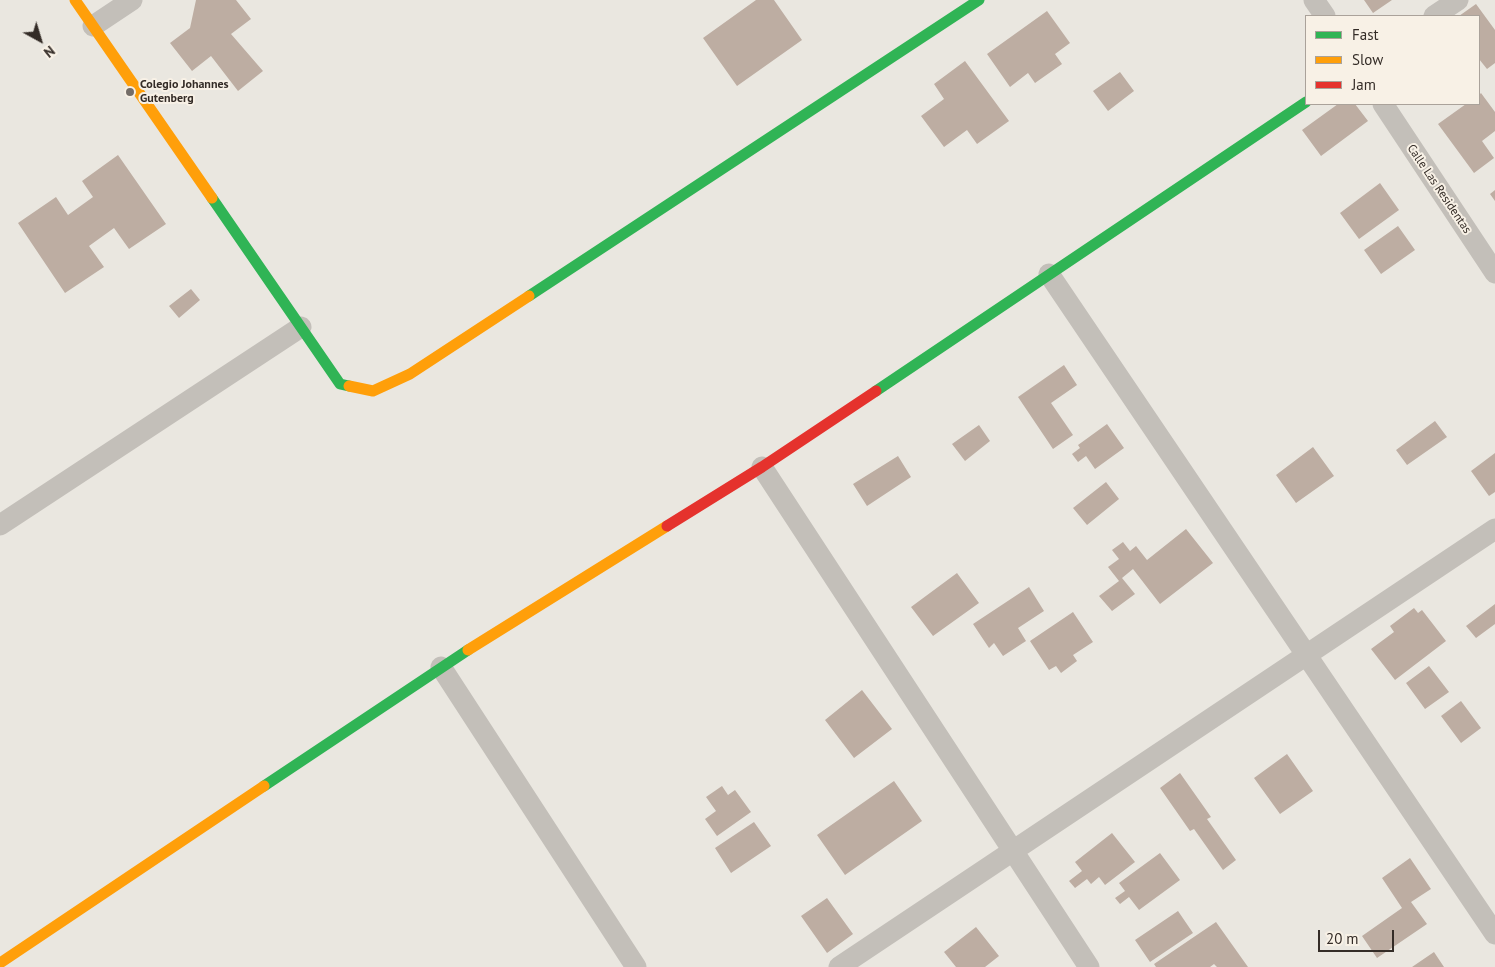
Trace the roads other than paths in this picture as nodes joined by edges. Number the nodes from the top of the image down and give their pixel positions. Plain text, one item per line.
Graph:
1 (75, 0) edge
2 (132, 0) edge
3 (979, 0) edge
4 (1314, 0) edge
5 (1458, 0) edge
6 (1324, 15) edge
7 (1436, 15) edge
8 (93, 26) junction
9 (1305, 103) edge
10 (1384, 105) edge
11 (1495, 273) edge
12 (1049, 274) junction
13 (301, 327) junction
14 (762, 467) junction
15 (0, 525) edge
16 (1495, 529) edge
17 (1306, 655) junction
18 (441, 667) junction
19 (1013, 851) junction
20 (1495, 934) edge
21 (0, 963) edge
22 (636, 967) edge
23 (839, 967) edge
24 (1089, 967) edge

1 - 8 street
2 - 8 street
3 - 13 street
4 - 6 street
5 - 7 street
8 - 13 street
9 - 12 street
10 - 11 street, Calle Las Residentas
12 - 14 street
12 - 17 street
13 - 15 street
14 - 18 street
14 - 19 street
16 - 17 street
17 - 19 street
17 - 20 street
18 - 21 street
18 - 22 street
19 - 23 street
19 - 24 street

